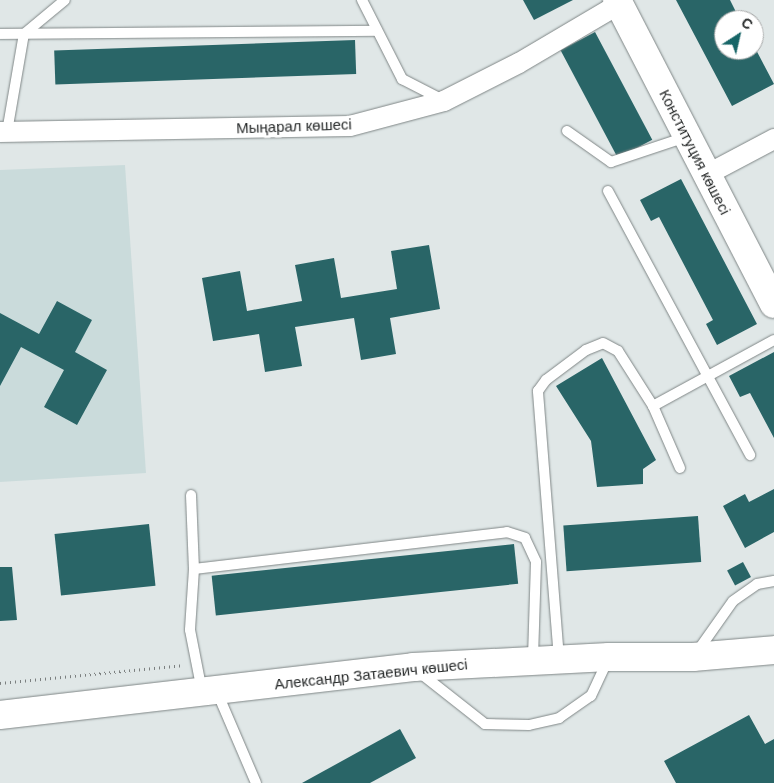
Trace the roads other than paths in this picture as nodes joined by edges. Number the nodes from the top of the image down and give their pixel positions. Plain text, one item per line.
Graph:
1 (65, 0) edge
2 (362, 0) edge
3 (618, 2) edge
4 (377, 31) junction
5 (0, 34) edge
6 (24, 34) junction
7 (444, 101) junction
8 (567, 131) dead end
9 (4, 132) edge
10 (687, 136) junction
11 (774, 139) edge
12 (706, 175) junction
13 (608, 191) dead end
14 (774, 304) edge
15 (774, 340) edge
16 (707, 376) junction
17 (653, 406) junction
18 (750, 456) dead end
19 (680, 468) dead end
20 (191, 495) dead end
21 (194, 569) junction
22 (774, 581) edge
23 (774, 650) edge
24 (609, 657) junction
25 (693, 657) junction
26 (546, 660) junction
27 (413, 666) junction
28 (209, 692) junction
29 (0, 715) edge
30 (256, 783) edge

1 - 6 lane
2 - 4 lane
3 - 7 street, Мыңарал көшесі
3 - 10 street, Конституция көшесі
4 - 6 lane
4 - 7 lane
5 - 6 lane
6 - 9 lane
7 - 9 street, Мыңарал көшесі
8 - 10 lane
10 - 12 street, Конституция көшесі
11 - 12 street
12 - 14 street, Конституция көшесі
13 - 16 lane
15 - 16 lane
16 - 17 lane
16 - 18 lane
17 - 19 lane
17 - 26 lane
20 - 21 lane
21 - 26 lane
21 - 28 lane
22 - 25 lane
23 - 25 street, Александр Затаевич көшесі
24 - 25 street, Александр Затаевич көшесі
24 - 26 street, Александр Затаевич көшесі
24 - 27 lane
26 - 27 street, Александр Затаевич көшесі
27 - 28 street, Александр Затаевич көшесі
28 - 29 street, Александр Затаевич көшесі
28 - 30 lane

